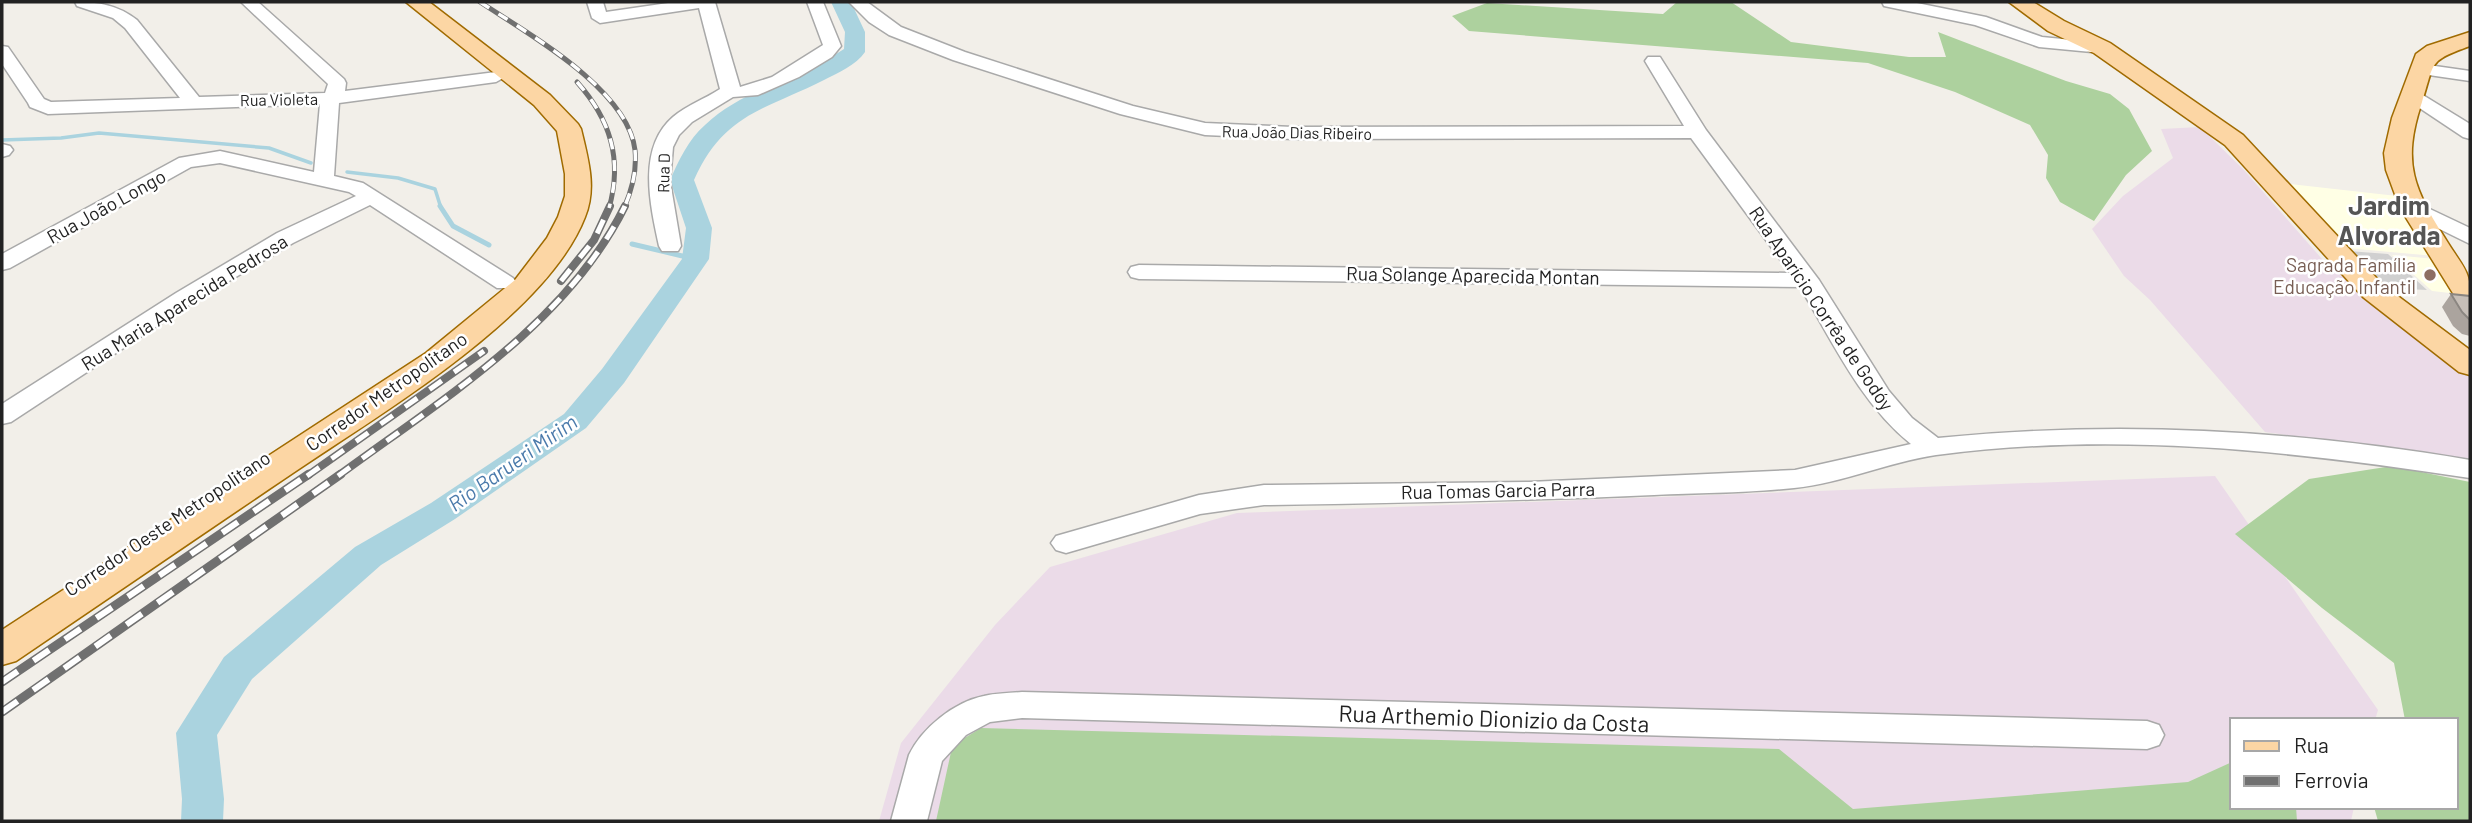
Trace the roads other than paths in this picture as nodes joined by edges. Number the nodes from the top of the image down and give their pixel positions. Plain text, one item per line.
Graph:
1 (83, 2) edge
2 (249, 2) edge
3 (404, 2) edge
4 (416, 2) edge
5 (706, 2) edge
6 (814, 2) edge
7 (857, 2) edge
8 (1890, 2) edge
9 (2020, 2) edge
10 (597, 10) edge
11 (912, 37) joint
12 (2470, 39) edge
13 (2102, 48) junction
14 (2, 51) edge
15 (1654, 61) dead end
16 (2421, 69) junction
17 (2470, 76) edge
18 (496, 77) junction
19 (730, 91) junction
20 (2413, 95) junction
21 (332, 98) junction
22 (192, 101) junction
23 (61, 107) joint
24 (1697, 132) junction
25 (2470, 133) edge
26 (323, 180) junction
27 (371, 197) junction
28 (2413, 207) junction
29 (2470, 237) edge
30 (670, 246) dead end
31 (2, 262) edge
32 (1139, 272) dead end
33 (1807, 280) junction
34 (505, 283) junction
35 (2470, 297) edge
36 (444, 355) junction
37 (2470, 365) edge
38 (2, 416) edge
39 (1933, 447) junction
40 (2470, 469) edge
41 (1066, 544) dead end
42 (2, 632) edge
43 (2, 650) edge
44 (2147, 735) dead end
45 (909, 821) edge

1 - 22 street
2 - 21 street
3 - 18 main road, Corredor Oeste Metropolitano
4 - 36 main road, Corredor Metropolitano
5 - 10 street
5 - 19 street
6 - 19 street
7 - 11 street
8 - 13 street
9 - 13 main road
11 - 24 street, Rua João Dias Ribeiro
12 - 16 main road
13 - 37 main road
14 - 23 street
15 - 24 street, Rua Aparício Corrêa de Godóy
16 - 17 street
16 - 20 main road
18 - 21 street, Rua Violeta
18 - 34 main road, Corredor Oeste Metropolitano
19 - 30 street, Rua D
20 - 25 street
20 - 28 main road
21 - 22 street, Rua Violeta
21 - 26 street
22 - 23 street, Rua Violeta
24 - 33 street, Rua Aparício Corrêa de Godóy
26 - 27 street
26 - 31 street, Rua João Longo
27 - 34 street
27 - 38 street, Rua Maria Aparecida Pedrosa
28 - 29 street
28 - 35 main road
32 - 33 street, Rua Solange Aparecida Montan
33 - 39 street, Rua Aparício Corrêa de Godóy
34 - 36 main road
34 - 42 main road, Corredor Oeste Metropolitano
36 - 43 main road, Corredor Metropolitano
39 - 40 street
39 - 41 street, Rua Tomas Garcia Parra
44 - 45 street, Rua Arthemio Dionizio da Costa

